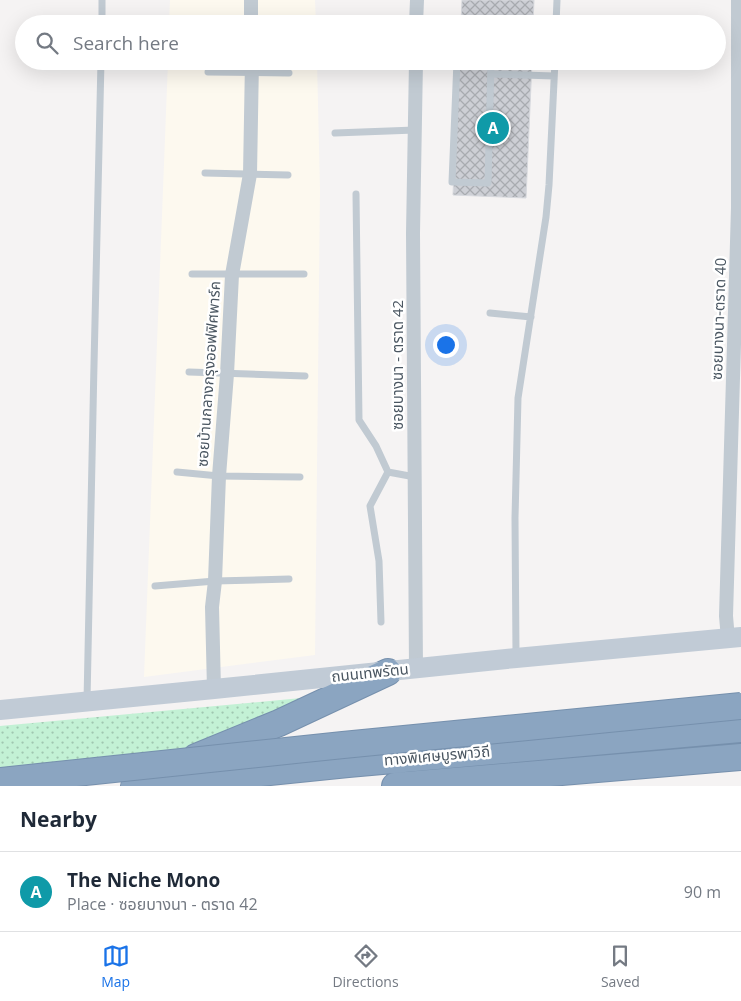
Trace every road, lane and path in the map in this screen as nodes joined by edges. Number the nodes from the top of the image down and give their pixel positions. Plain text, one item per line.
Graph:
1 (102, 0) edge
2 (251, 0) edge
3 (417, 0) edge
4 (557, 0) edge
5 (738, 0) edge
6 (102, 15) edge
7 (251, 15) edge
8 (416, 15) edge
9 (556, 15) edge
10 (101, 70) edge
11 (226, 70) edge
12 (252, 70) edge
13 (270, 70) edge
14 (416, 70) edge
15 (456, 70) edge
16 (491, 70) edge
17 (554, 70) edge
18 (208, 72) dead end
19 (289, 73) dead end
20 (491, 74) junction
21 (554, 76) junction
22 (415, 130) junction
23 (336, 133) dead end
24 (205, 173) dead end
25 (250, 174) junction
26 (288, 175) dead end
27 (356, 194) dead end
28 (192, 274) dead end
29 (304, 274) dead end
30 (232, 275) junction
31 (490, 313) dead end
32 (531, 317) junction
33 (189, 372) dead end
34 (227, 374) junction
35 (304, 376) dead end
36 (176, 472) dead end
37 (388, 472) junction
38 (219, 476) junction
39 (300, 477) dead end
40 (415, 477) junction
41 (289, 579) dead end
42 (214, 582) junction
43 (155, 586) dead end
44 (381, 622) dead end
45 (734, 638) edge
46 (516, 658) junction
47 (416, 669) junction
48 (388, 672) junction
49 (214, 690) junction
50 (87, 702) junction
51 (741, 707) edge
52 (0, 710) edge
53 (741, 729) edge
54 (741, 758) edge
55 (188, 760) junction
56 (741, 774) edge
57 (0, 780) edge
58 (134, 786) edge
59 (395, 786) edge
60 (609, 786) edge

1 - 6 lane
2 - 7 street
3 - 8 street
4 - 9 lane
5 - 45 street, ซอยบางนา-ตราด 40
10 - 50 lane
11 - 18 lane
12 - 25 street, ซอยบ้านกลางกรุงออฟฟิศพาร์ค
13 - 19 lane
14 - 22 street, ซอยบางนา - ตราด 42
15 - 20 lane
16 - 20 lane
17 - 21 lane
20 - 21 lane
21 - 32 lane
22 - 23 lane
22 - 40 street, ซอยบางนา - ตราด 42
24 - 25 lane
25 - 26 lane
25 - 30 street, ซอยบ้านกลางกรุงออฟฟิศพาร์ค
27 - 37 lane
28 - 30 lane
29 - 30 lane
30 - 34 street, ซอยบ้านกลางกรุงออฟฟิศพาร์ค
31 - 32 lane
32 - 46 lane
33 - 34 lane
34 - 35 lane
34 - 38 street, ซอยบ้านกลางกรุงออฟฟิศพาร์ค
36 - 38 lane
37 - 40 lane
37 - 44 lane
38 - 39 lane
38 - 42 street, ซอยบ้านกลางกรุงออฟฟิศพาร์ค
40 - 47 street, ซอยบางนา - ตราด 42
41 - 42 lane
42 - 43 lane
42 - 49 street, ซอยบ้านกลางกรุงออฟฟิศพาร์ค
45 - 46 main road, ถนนเทพรัตน
46 - 47 main road, ถนนเทพรัตน
47 - 48 main road, ถนนเทพรัตน
48 - 49 main road, ถนนเทพรัตน
48 - 55 highway
49 - 50 main road, ถนนเทพรัตน
50 - 52 main road, ถนนเทพรัตน
51 - 55 highway
51 - 57 highway, bridge
53 - 58 highway, ทางพิเศษบูรพาวิถี
54 - 59 highway, ทางพิเศษบูรพาวิถี
55 - 57 highway
56 - 60 highway

